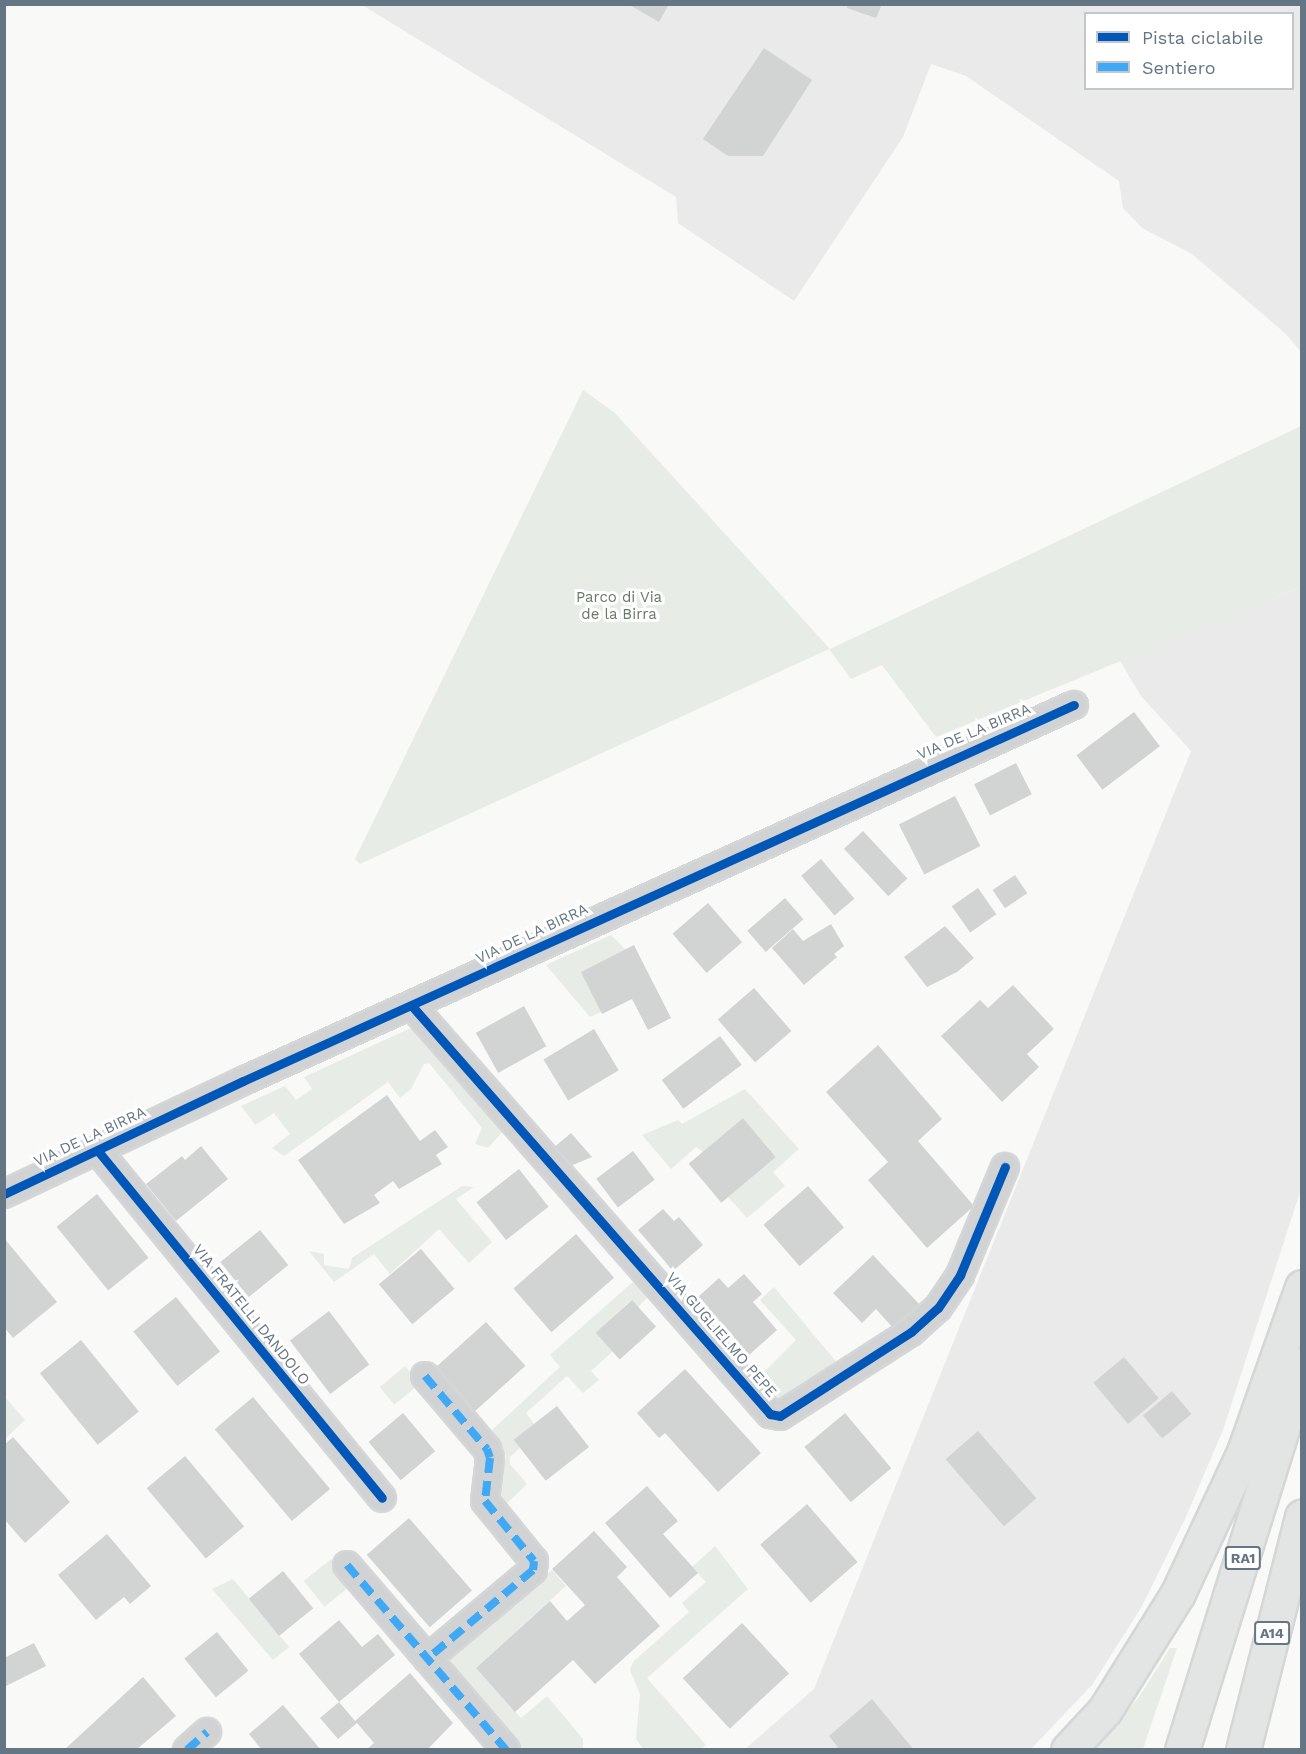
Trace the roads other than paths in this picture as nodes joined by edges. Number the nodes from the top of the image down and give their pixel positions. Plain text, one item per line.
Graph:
1 (1074, 705) dead end
2 (412, 1006) junction
3 (98, 1151) junction
4 (1005, 1167) dead end
5 (4, 1194) edge
6 (1302, 1287) edge
7 (1302, 1365) edge
8 (425, 1376) dead end
9 (382, 1498) dead end
10 (1302, 1516) edge
11 (347, 1565) dead end
12 (1302, 1592) edge
13 (427, 1659) junction
14 (207, 1732) dead end
15 (187, 1749) edge
16 (506, 1749) edge
17 (1068, 1749) edge
18 (1182, 1749) edge
19 (1243, 1749) edge
20 (1249, 1749) edge

1 - 2 street, VIA DE LA BIRRA
2 - 3 street, VIA DE LA BIRRA
2 - 4 street, VIA GUGLIELMO PEPE
3 - 5 street, VIA DE LA BIRRA
3 - 9 street, VIA FRATELLI DANDOLO
6 - 17 highway
7 - 18 highway, RA1
8 - 13 street
10 - 19 highway, A14
11 - 13 street
12 - 20 highway, A14
13 - 16 street
14 - 15 street

